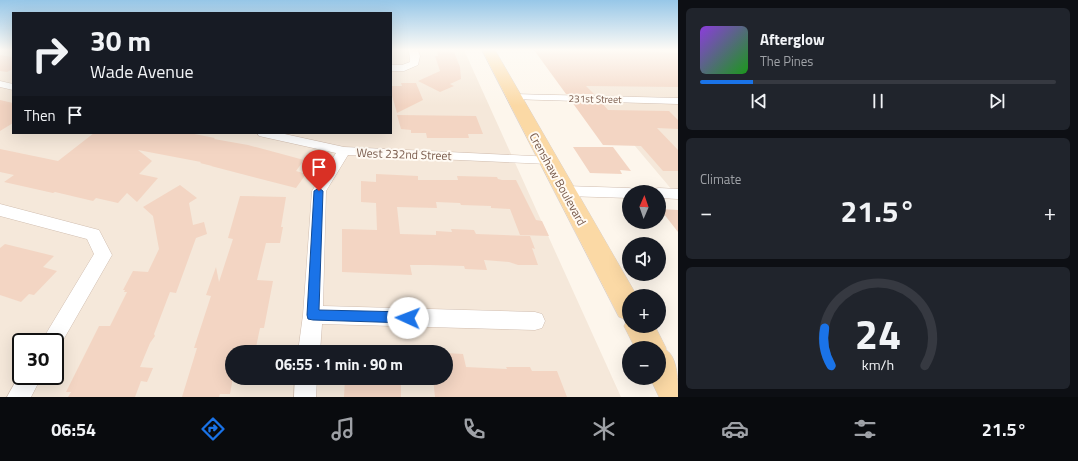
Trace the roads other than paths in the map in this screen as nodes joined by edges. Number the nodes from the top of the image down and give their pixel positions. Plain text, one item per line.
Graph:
1 (498, 69) edge
2 (513, 97) junction
3 (678, 101) edge
4 (268, 134) edge
5 (344, 151) junction
6 (548, 160) junction
7 (565, 191) junction
8 (622, 192) edge
9 (666, 193) edge
10 (678, 194) edge
11 (0, 210) edge
12 (622, 295) edge
13 (313, 315) junction
14 (535, 321) dead end
15 (56, 333) edge
16 (310, 345) edge
17 (25, 385) edge
18 (306, 385) edge
19 (18, 397) edge
20 (305, 397) edge

1 - 2 main road, Crenshaw Boulevard
2 - 3 street, 231st Street
2 - 6 main road, Crenshaw Boulevard
4 - 5 street, West 232nd Street
5 - 6 street, West 232nd Street
5 - 13 street
6 - 7 main road, Crenshaw Boulevard
7 - 8 street
7 - 12 main road, Crenshaw Boulevard
9 - 10 street
11 - 15 street
13 - 14 street
13 - 16 street
17 - 19 street
18 - 20 street

